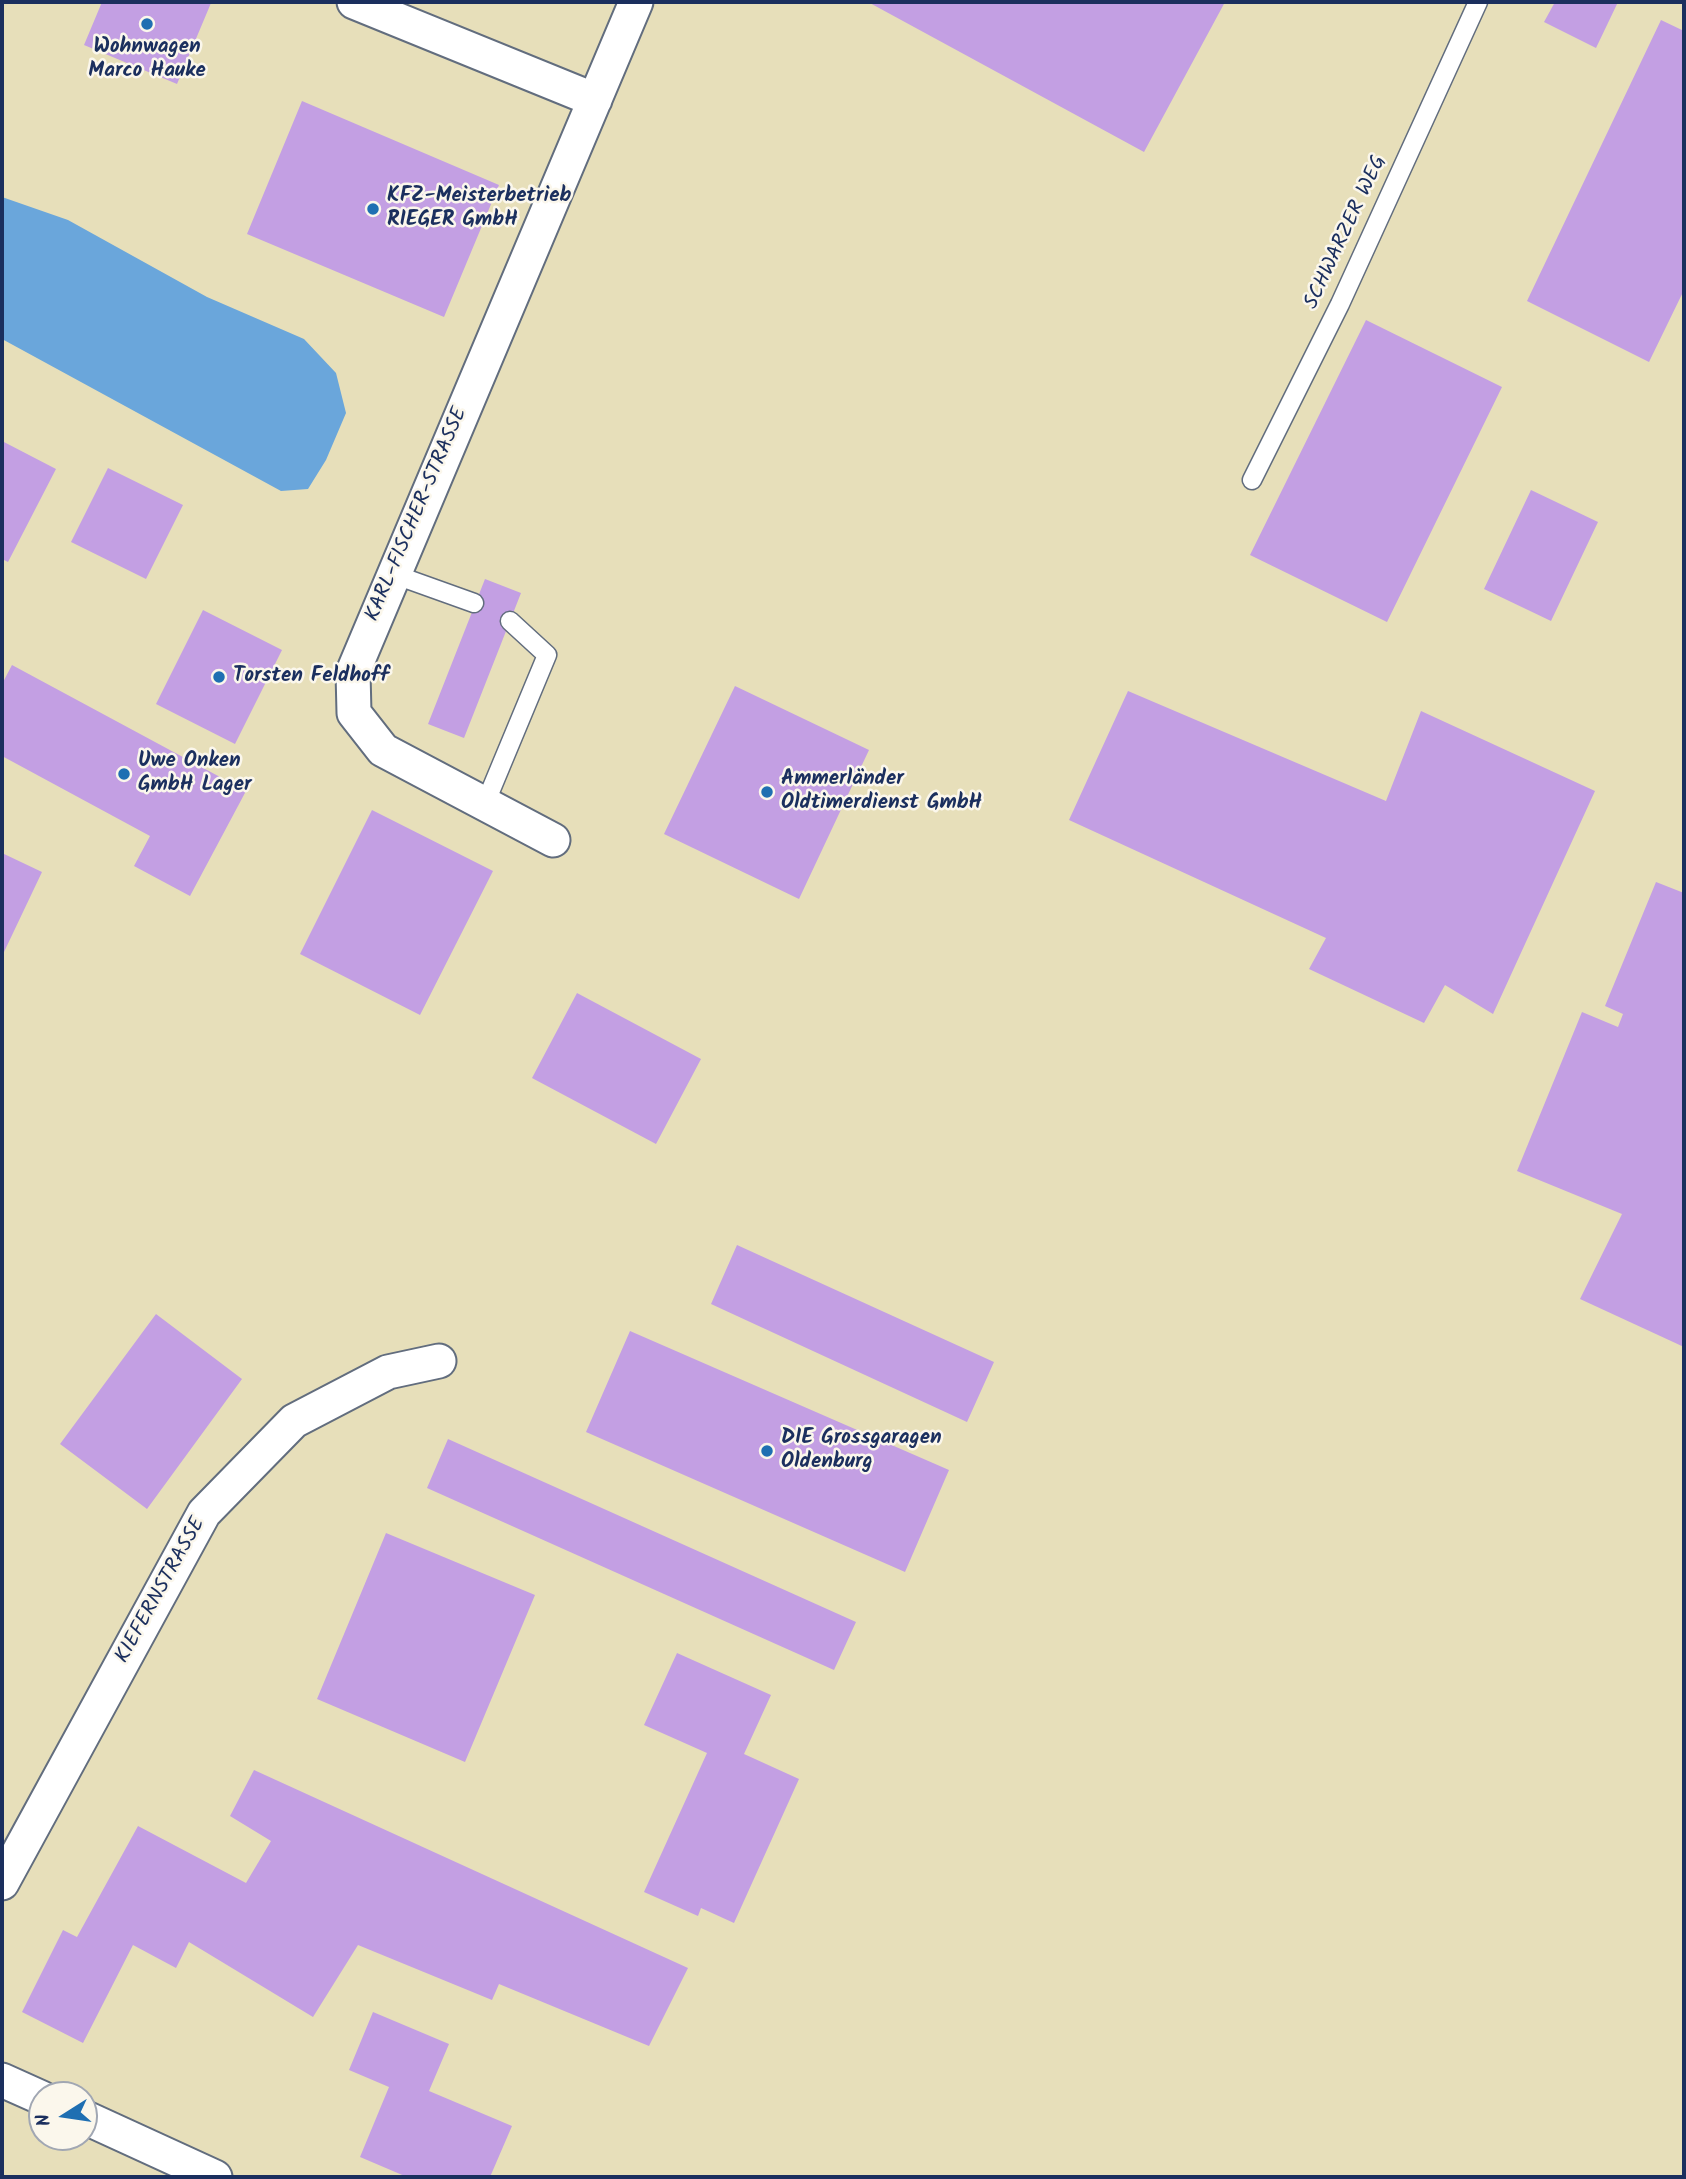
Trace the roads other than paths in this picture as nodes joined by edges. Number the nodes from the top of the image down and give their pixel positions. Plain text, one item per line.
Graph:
1 (354, 2) edge
2 (636, 2) edge
3 (1478, 2) edge
4 (595, 100) junction
5 (1252, 481) dead end
6 (393, 574) junction
7 (474, 603) dead end
8 (510, 621) dead end
9 (485, 804) junction
10 (553, 840) dead end
11 (439, 1361) dead end
12 (2, 1883) edge
13 (2, 2080) edge
14 (28, 2092) edge
15 (98, 2123) edge
16 (215, 2177) edge

1 - 4 street
2 - 4 street, KARL-FISCHER-STRASSE
3 - 5 lane, SCHWARZER WEG
4 - 6 street, KARL-FISCHER-STRASSE
6 - 7 lane
6 - 9 street, KARL-FISCHER-STRASSE
8 - 9 lane
9 - 10 street, KARL-FISCHER-STRASSE
11 - 12 street, KIEFERNSTRASSE
13 - 14 street
15 - 16 street

